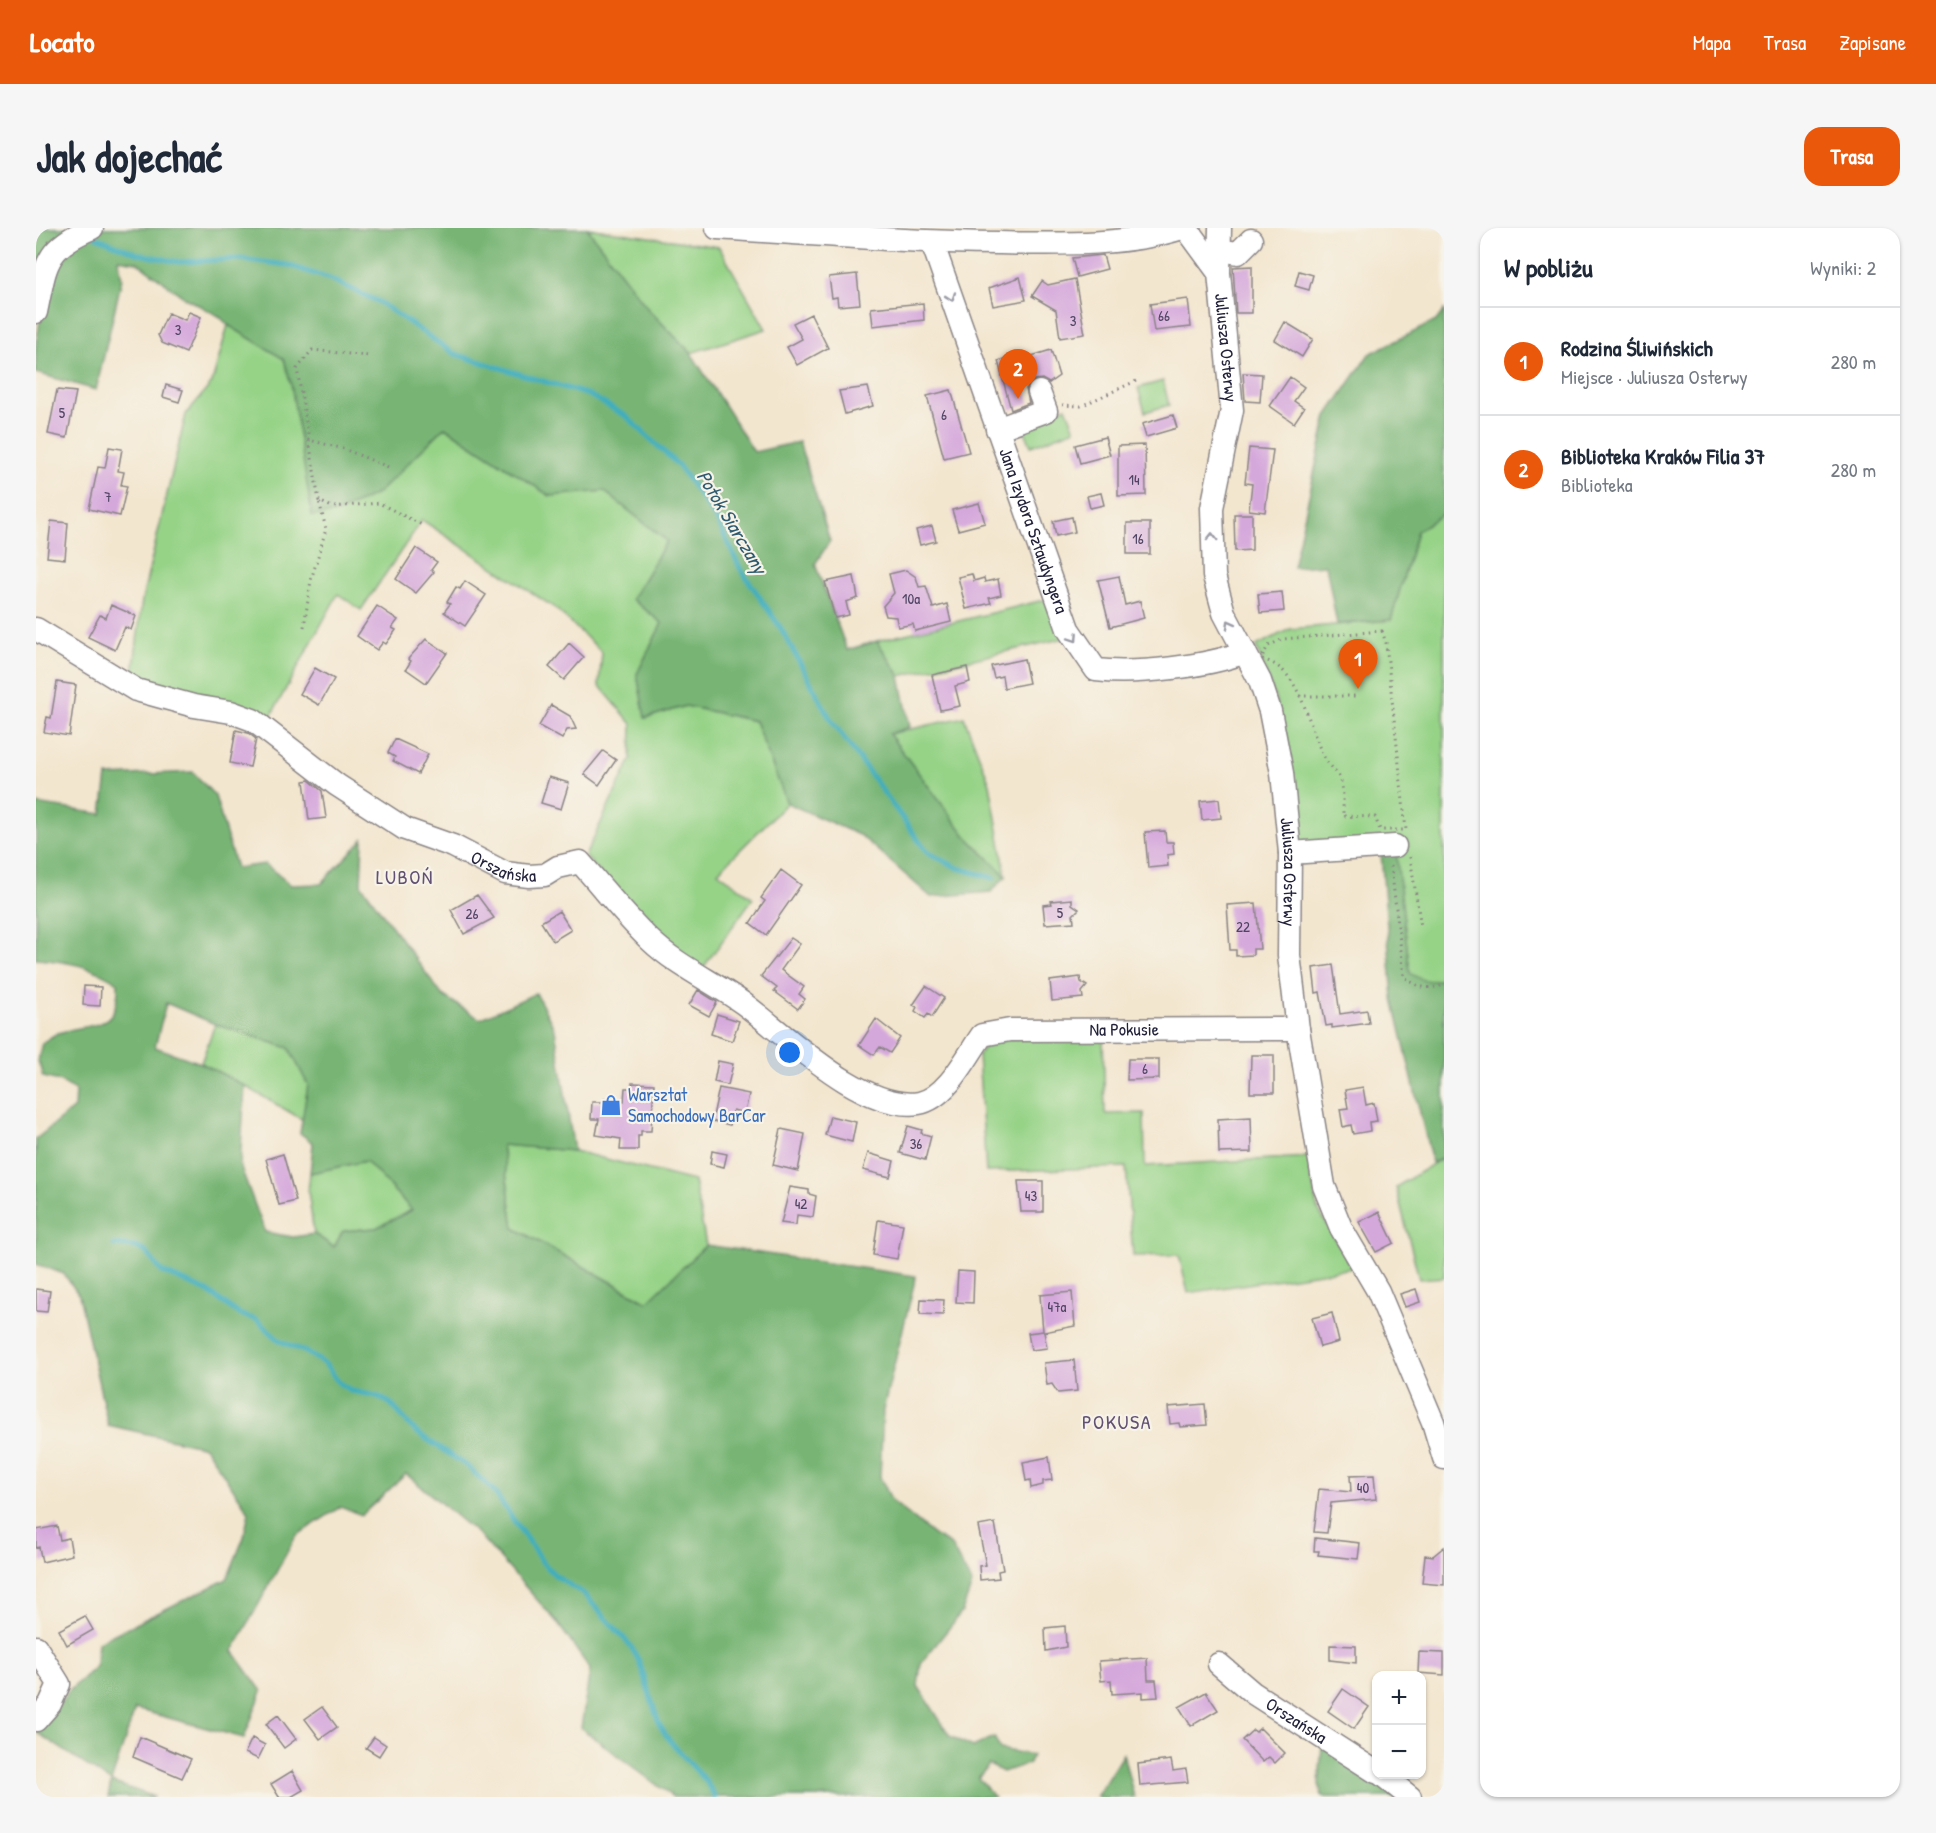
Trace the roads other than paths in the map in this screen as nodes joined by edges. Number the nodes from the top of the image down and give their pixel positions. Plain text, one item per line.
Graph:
1 (92, 228) edge
2 (717, 228) edge
3 (1184, 228) edge
4 (923, 237) edge
5 (1220, 239) edge
6 (1251, 240) dead end
7 (1219, 273) junction
8 (36, 312) edge
9 (1039, 392) dead end
10 (997, 429) junction
11 (36, 629) edge
12 (1245, 652) junction
13 (1392, 846) road end
14 (1290, 853) junction
15 (1298, 1029) junction
16 (963, 1060) joint
17 (1444, 1458) edge
18 (36, 1647) edge
19 (1219, 1664) dead end
20 (36, 1720) edge
21 (1372, 1769) edge
22 (1387, 1779) edge
23 (1410, 1797) edge

1 - 8 street
2 - 4 street
3 - 4 street
3 - 7 street, Juliusza Osterwy
4 -> 10 street, Jana Izydora Sztaudyngera
5 - 6 street
5 - 7 street, Juliusza Osterwy
12 -> 7 street, Juliusza Osterwy
9 - 10 street
10 -> 12 street, Jana Izydora Sztaudyngera
11 - 16 street, Orszańska
12 - 14 street, Juliusza Osterwy
13 - 14 street
14 - 15 street, Juliusza Osterwy
15 - 16 street, Na Pokusie
15 - 17 street, Juliusza Osterwy
18 - 20 street
19 - 21 street, Orszańska
22 - 23 street

